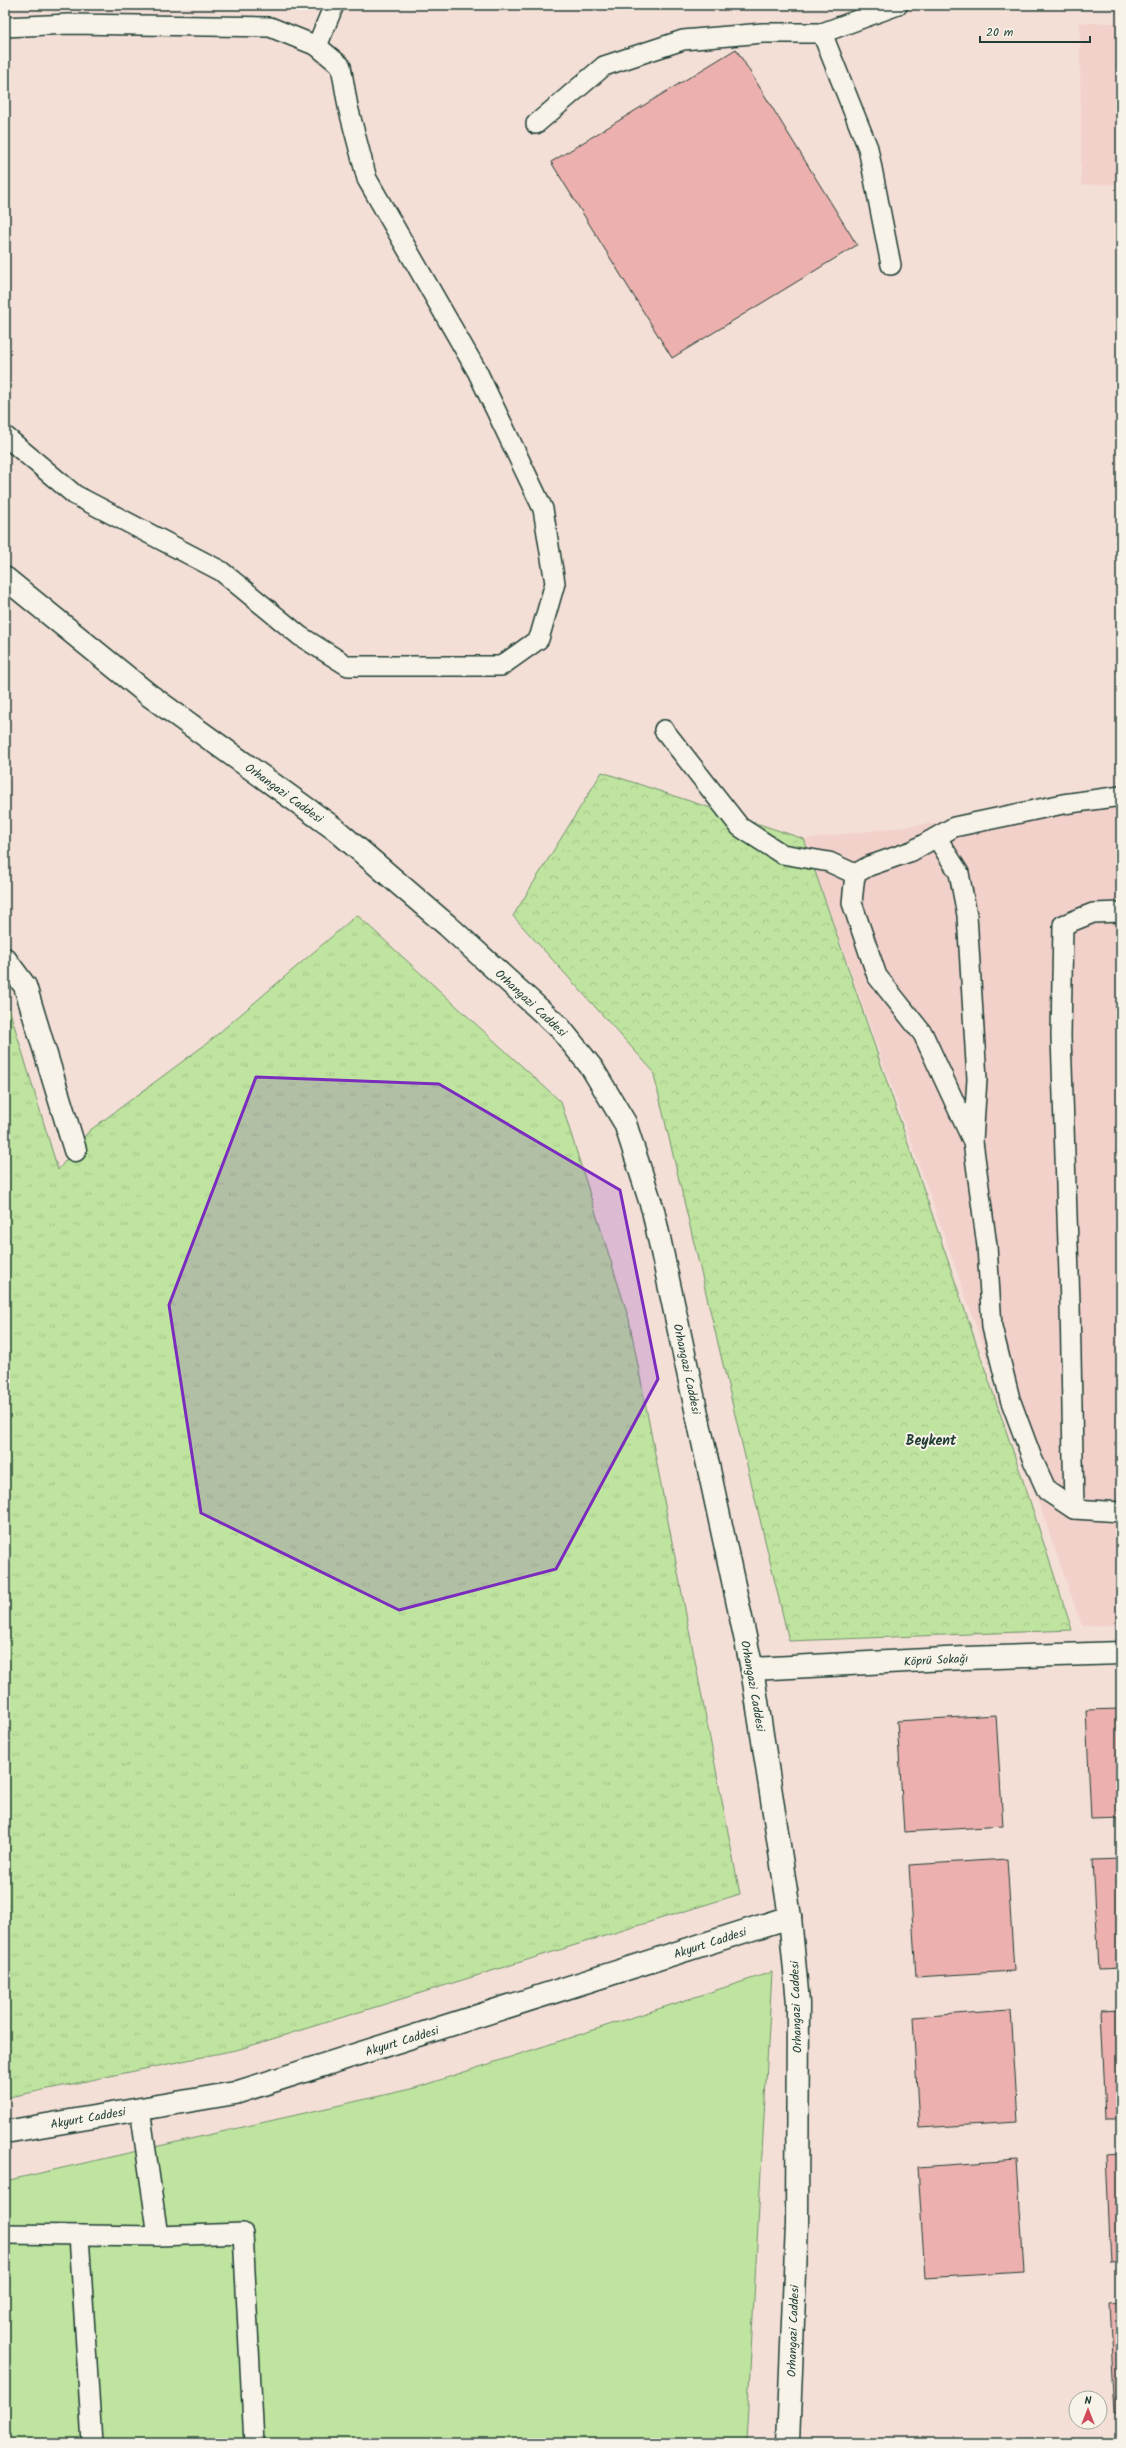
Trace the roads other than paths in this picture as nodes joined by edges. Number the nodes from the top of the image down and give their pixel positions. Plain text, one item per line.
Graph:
1 (334, 5) edge
2 (898, 5) edge
3 (5, 27) edge
4 (822, 33) junction
5 (317, 46) junction
6 (536, 124) dead end
7 (891, 266) dead end
8 (5, 436) edge
9 (5, 578) edge
10 (664, 730) dead end
11 (1121, 796) edge
12 (937, 838) junction
13 (855, 874) junction
14 (1121, 912) edge
15 (5, 959) edge
16 (973, 1142) junction
17 (75, 1150) dead end
18 (1074, 1509) junction
19 (1121, 1512) edge
20 (1121, 1653) edge
21 (752, 1669) junction
22 (790, 1917) junction
23 (140, 2109) junction
24 (5, 2132) edge
25 (5, 2234) edge
26 (79, 2235) junction
27 (158, 2236) junction
28 (92, 2443) edge
29 (254, 2443) edge
30 (788, 2443) edge

1 - 5 lane
2 - 4 lane
3 - 5 lane
4 - 6 lane
4 - 7 lane
5 - 8 lane
9 - 21 street, Orhangazi Caddesi
10 - 13 lane
11 - 12 lane
12 - 13 lane
12 - 16 lane
13 - 16 lane
14 - 18 lane
15 - 17 street
16 - 18 lane
18 - 19 lane
20 - 21 street, Köprü Sokağı
21 - 22 street, Orhangazi Caddesi
22 - 23 street, Akyurt Caddesi
22 - 30 street, Orhangazi Caddesi
23 - 24 street, Akyurt Caddesi
23 - 27 lane
25 - 26 lane
26 - 27 lane
26 - 28 lane
27 - 29 lane

